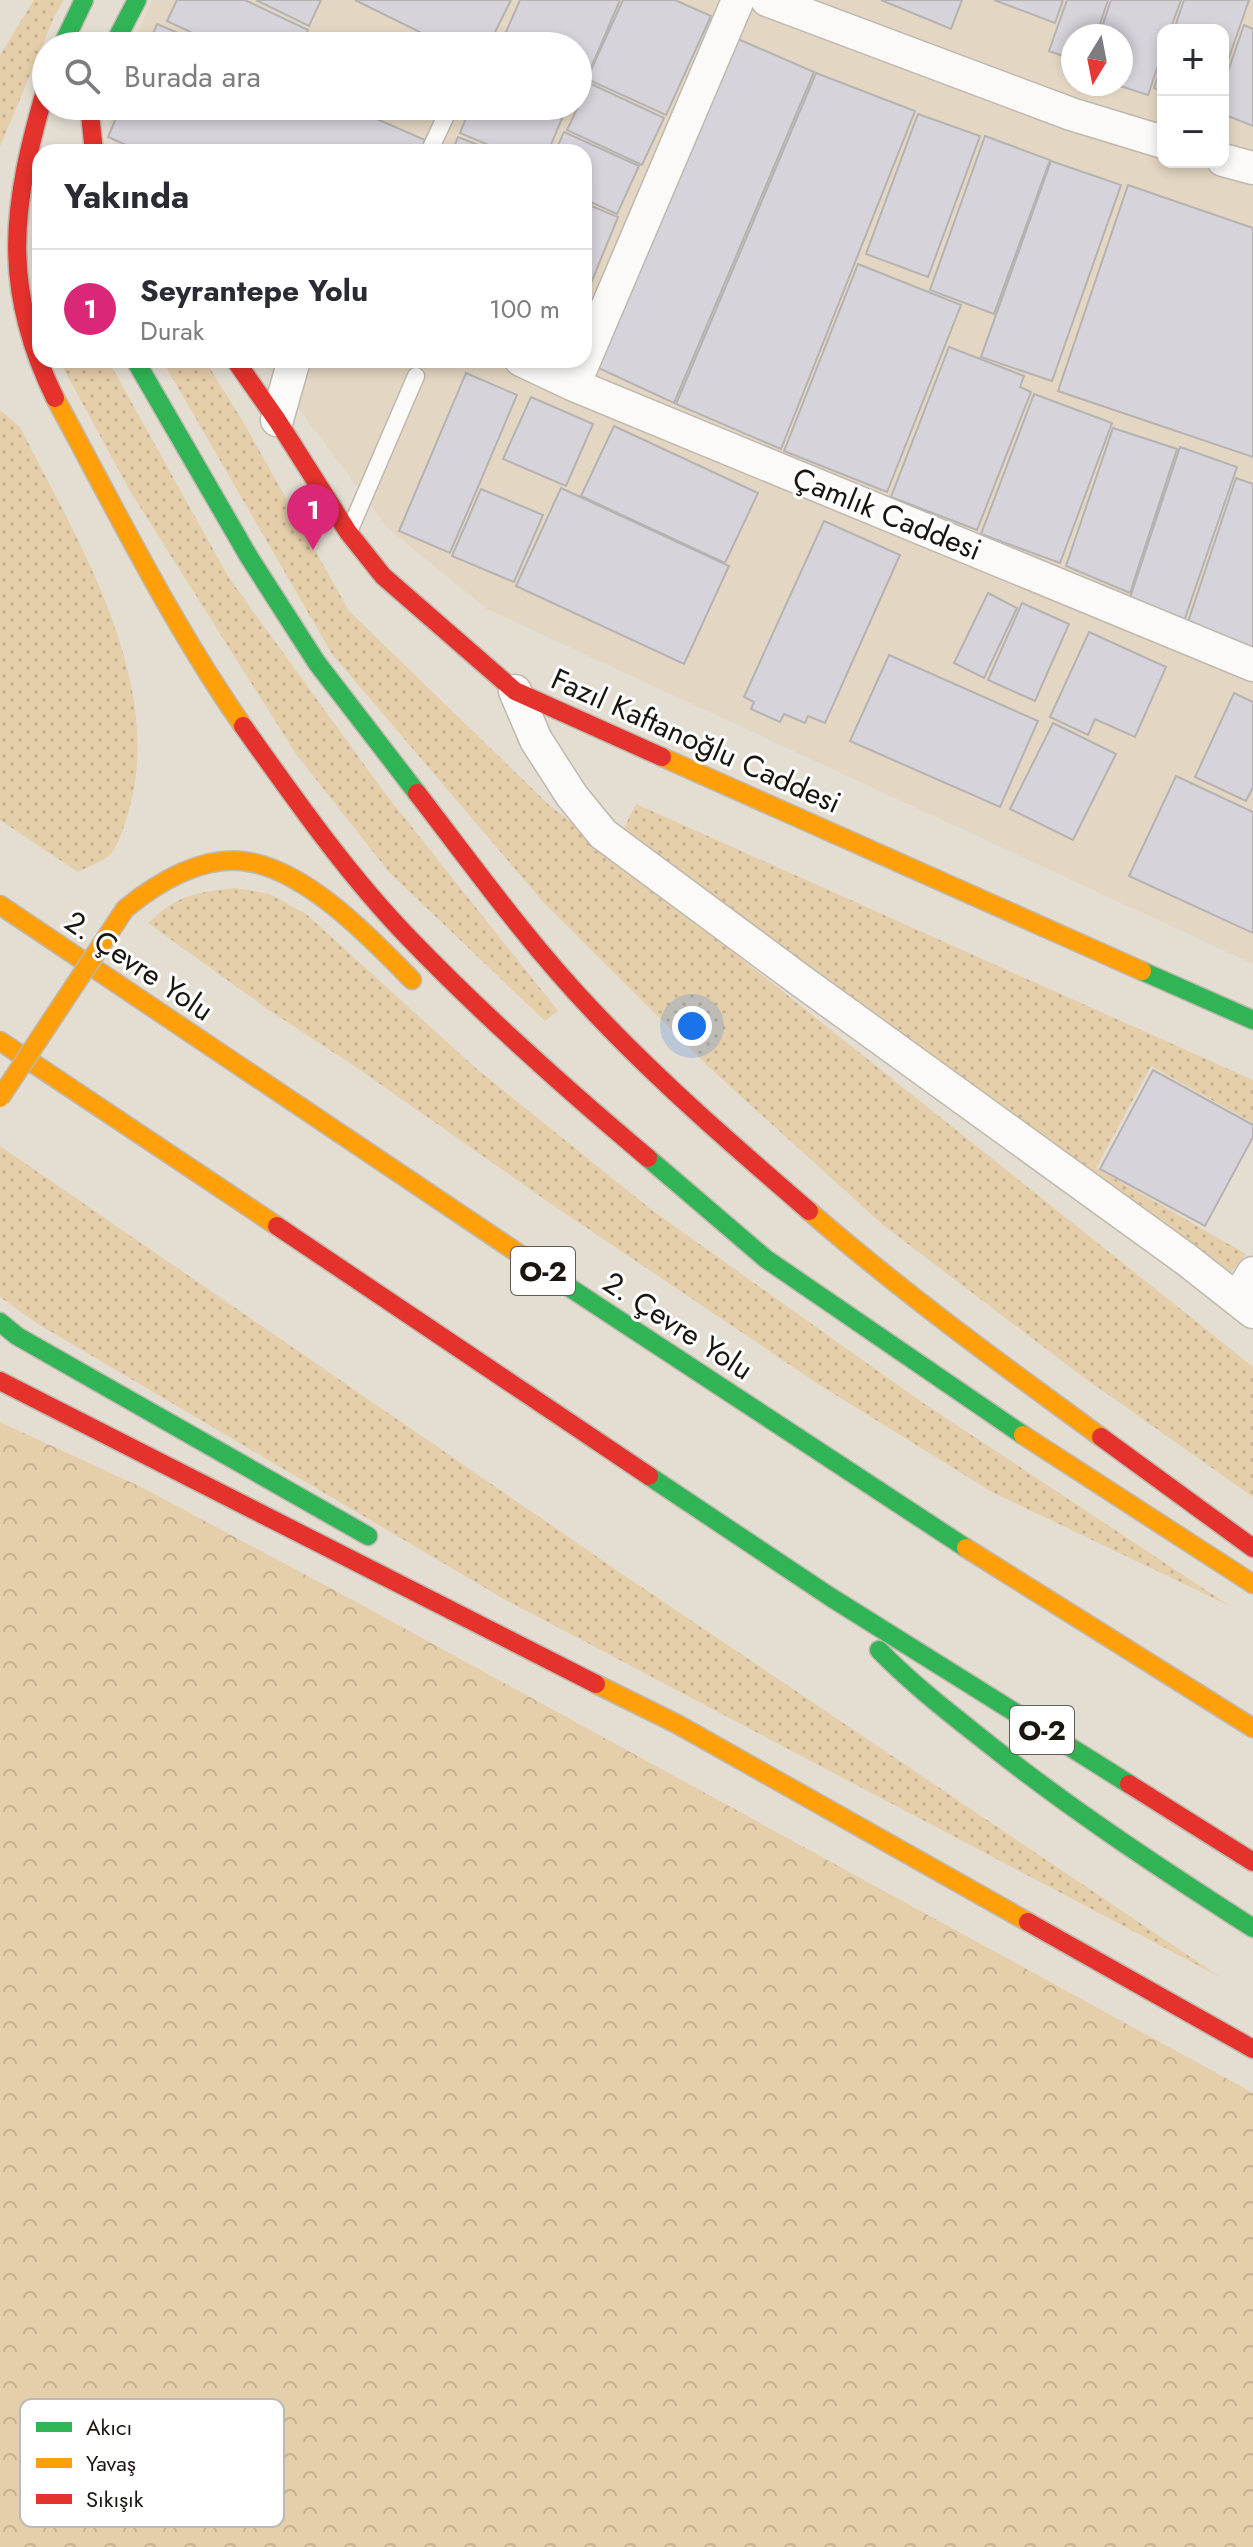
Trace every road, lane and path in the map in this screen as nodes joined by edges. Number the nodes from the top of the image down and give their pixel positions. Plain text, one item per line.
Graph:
1 (84, 0) edge
2 (137, 0) edge
3 (738, 0) edge
4 (767, 0) edge
5 (69, 32) edge
6 (120, 32) edge
7 (37, 120) edge
8 (91, 120) edge
9 (444, 120) edge
10 (1157, 140) edge
11 (93, 144) edge
12 (433, 144) edge
13 (1229, 162) edge
14 (1253, 168) edge
15 (592, 343) edge
16 (32, 349) edge
17 (40, 368) edge
18 (140, 368) edge
19 (241, 368) edge
20 (292, 368) edge
21 (538, 368) edge
22 (581, 368) edge
23 (416, 376) dead end
24 (574, 385) junction
25 (277, 420) junction
26 (348, 532) junction
27 (1253, 665) edge
28 (515, 691) junction
29 (0, 905) edge
30 (429, 998) dead end
31 (1253, 1020) edge
32 (0, 1041) edge
33 (549, 1095) dead end
34 (0, 1098) edge
35 (636, 1149) junction
36 (1248, 1295) edge
37 (0, 1322) edge
38 (4, 1385) edge
39 (382, 1543) dead end
40 (1253, 1548) edge
41 (1253, 1584) edge
42 (832, 1598) junction
43 (1090, 1629) junction
44 (541, 1636) dead end
45 (1224, 1687) dead end
46 (677, 1724) junction
47 (1253, 1728) edge
48 (1253, 1862) edge
49 (1253, 1928) edge
50 (1253, 2049) edge

1 - 5 main road
2 - 6 main road
3 - 15 street
4 - 10 street
7 - 16 main road
8 - 11 main road
9 - 12 lane
13 - 14 street
17 - 35 main road
18 - 40 main road
19 - 25 main road, Fazıl Kaftanoğlu Caddesi
20 - 25 street
21 - 24 street, Çamlık Caddesi
22 - 24 street
23 - 26 lane
24 - 27 street, Çamlık Caddesi
25 - 26 main road, Fazıl Kaftanoğlu Caddesi
26 - 28 main road, Fazıl Kaftanoğlu Caddesi
28 - 31 main road, Fazıl Kaftanoğlu Caddesi
28 - 36 street
29 - 43 main road, 2. Çevre Yolu / O-2
30 - 34 main road, bridge
32 - 42 main road, O-2
33 - 35 main road
35 - 41 main road
37 - 39 main road
38 - 46 main road
42 - 48 main road, O-2
42 - 49 main road
43 - 45 main road
43 - 47 main road, 2. Çevre Yolu / O-2
44 - 46 main road
46 - 50 main road

